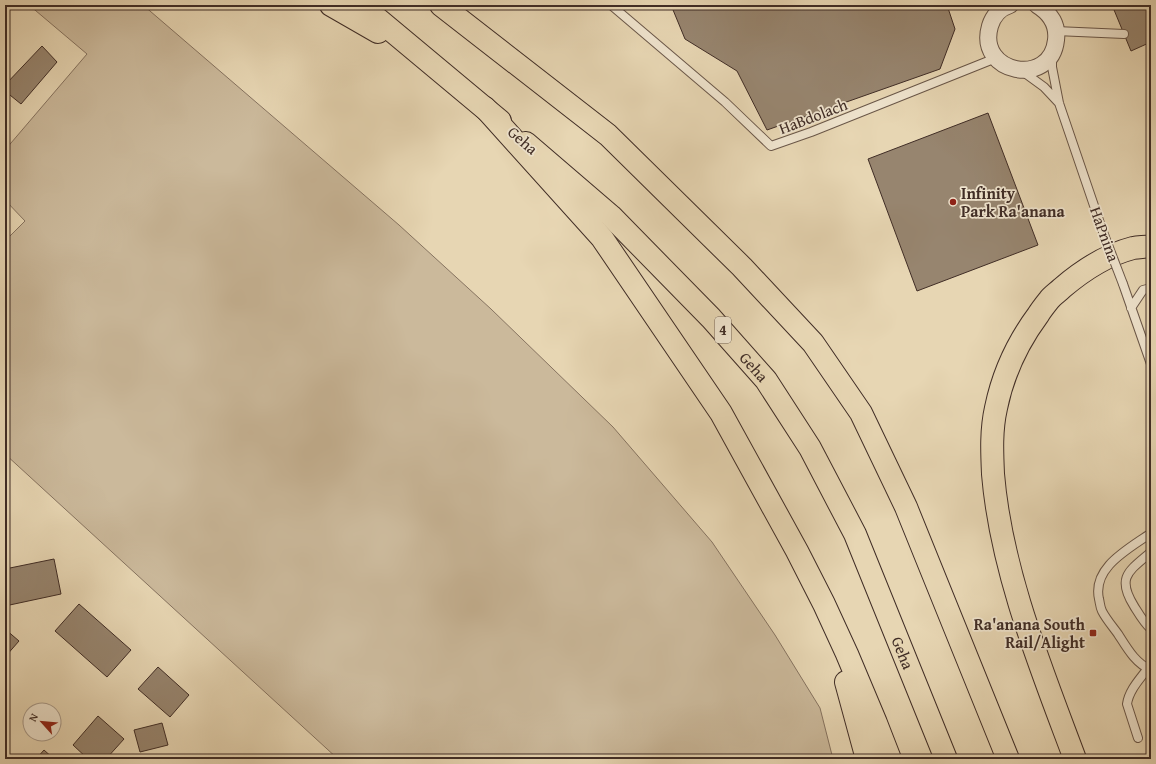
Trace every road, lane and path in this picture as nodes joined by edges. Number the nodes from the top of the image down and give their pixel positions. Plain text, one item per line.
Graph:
1 (331, 5) edge
2 (361, 5) edge
3 (441, 5) edge
4 (611, 5) edge
5 (1010, 5) edge
6 (1037, 5) edge
7 (995, 10) edge
8 (1056, 31) junction
9 (1124, 34) dead end
10 (1052, 53) junction
11 (996, 58) junction
12 (425, 59) junction
13 (1022, 70) junction
14 (1059, 103) junction
15 (485, 108) junction
16 (1151, 246) edge
17 (1151, 288) edge
18 (1131, 308) junction
19 (1151, 364) edge
20 (1151, 533) edge
21 (1151, 552) edge
22 (824, 604) junction
23 (1151, 629) edge
24 (1150, 669) edge
25 (1138, 738) dead end
26 (867, 759) edge
27 (890, 759) edge
28 (946, 759) edge
29 (1008, 759) edge
30 (1075, 759) edge

1 - 12 highway
2 - 12 highway, Geha / 4
3 - 29 highway
4 - 11 lane, HaBdolach
5 - 7 street
6 - 8 street
7 - 11 street
8 - 9 lane
8 - 10 street
10 - 13 street
10 - 14 lane, HaPnina
11 - 13 street
12 - 15 highway, Geha / 4
13 - 14 lane, HaPnina
14 - 18 lane, HaPnina, bridge
15 - 22 highway
15 - 28 highway, Geha / 4
16 - 30 highway
17 - 18 lane
18 - 19 lane, HaPnina
20 - 24 lane
21 - 23 lane
22 - 26 highway
22 - 27 highway
24 - 25 lane

